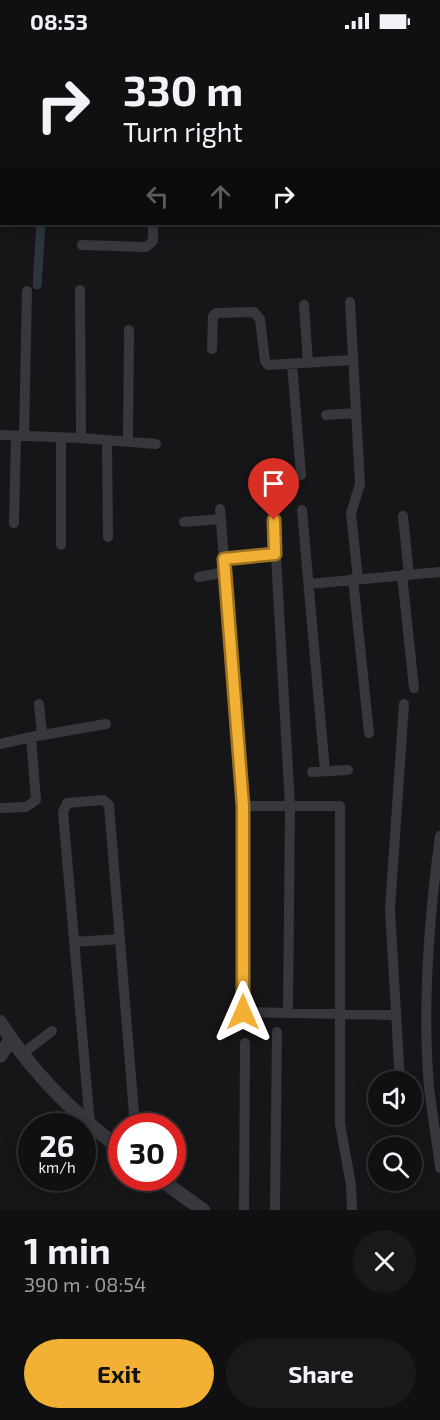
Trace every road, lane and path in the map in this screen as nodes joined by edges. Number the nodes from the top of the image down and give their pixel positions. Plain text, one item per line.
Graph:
1 (153, 225) edge
2 (82, 244) dead end
3 (80, 290) dead end
4 (27, 291) dead end
5 (350, 302) dead end
6 (304, 305) dead end
7 (129, 330) dead end
8 (212, 349) dead end
9 (352, 360) junction
10 (308, 363) junction
11 (292, 364) junction
12 (355, 413) junction
13 (326, 415) dead end
14 (0, 435) edge
15 (20, 436) junction
16 (61, 438) junction
17 (81, 438) junction
18 (107, 441) junction
19 (128, 441) junction
20 (156, 444) dead end
21 (301, 475) dead end
22 (273, 503) dead end
23 (302, 510) dead end
24 (403, 516) dead end
25 (184, 522) dead end
26 (14, 523) dead end
27 (108, 537) dead end
28 (61, 545) dead end
29 (275, 554) junction
30 (224, 559) junction
31 (225, 572) junction
32 (440, 572) edge
33 (405, 575) junction
34 (199, 577) dead end
35 (355, 579) junction
36 (309, 584) junction
37 (414, 688) dead end
38 (39, 704) dead end
39 (404, 704) dead end
40 (106, 724) dead end
41 (369, 733) dead end
42 (36, 736) junction
43 (0, 744) edge
44 (348, 770) dead end
45 (326, 771) junction
46 (312, 772) dead end
47 (243, 806) junction
48 (290, 806) junction
49 (0, 808) edge
50 (440, 836) edge
51 (120, 939) junction
52 (74, 942) junction
53 (288, 1012) junction
54 (340, 1013) junction
55 (396, 1015) junction
56 (0, 1022) edge
57 (52, 1031) dead end
58 (277, 1032) dead end
59 (11, 1039) junction
60 (245, 1043) dead end
61 (22, 1054) junction
62 (0, 1056) edge
63 (399, 1071) edge
64 (79, 1113) edge
65 (89, 1113) edge
66 (134, 1113) edge
67 (96, 1130) edge
68 (108, 1139) edge
69 (440, 1168) edge
70 (177, 1191) edge
71 (203, 1210) edge
72 (244, 1210) edge
73 (275, 1210) edge
74 (352, 1210) edge

1 - 2 street
3 - 17 street
4 - 15 street
5 - 9 street
6 - 10 street
7 - 19 street
8 - 11 street
9 - 10 street
9 - 12 street
10 - 11 street
11 - 21 street
12 - 13 street
12 - 35 street
14 - 15 street
15 - 16 street
15 - 26 street
16 - 17 street
16 - 28 street
17 - 18 street
18 - 19 street
18 - 27 street
19 - 20 street
22 - 29 street
23 - 36 street
24 - 33 street
25 - 30 street
29 - 30 street
29 - 48 street
30 - 31 street
31 - 34 street
31 - 47 street
32 - 33 street
33 - 35 street
33 - 37 street
35 - 36 street
35 - 41 street
36 - 45 street
38 - 42 street
39 - 55 street
40 - 42 street
42 - 43 street
42 - 49 street
44 - 45 street
45 - 46 street
47 - 48 street
47 - 53 street
48 - 53 street
48 - 54 street
50 - 69 street
51 - 52 street
51 - 52 street
51 - 66 street
52 - 65 street
53 - 54 street
54 - 55 street
54 - 74 street
55 - 63 street
56 - 59 street
57 - 61 street
58 - 73 street
59 - 61 street
59 - 62 street
60 - 72 street
61 - 64 street
67 - 68 street
70 - 71 street

